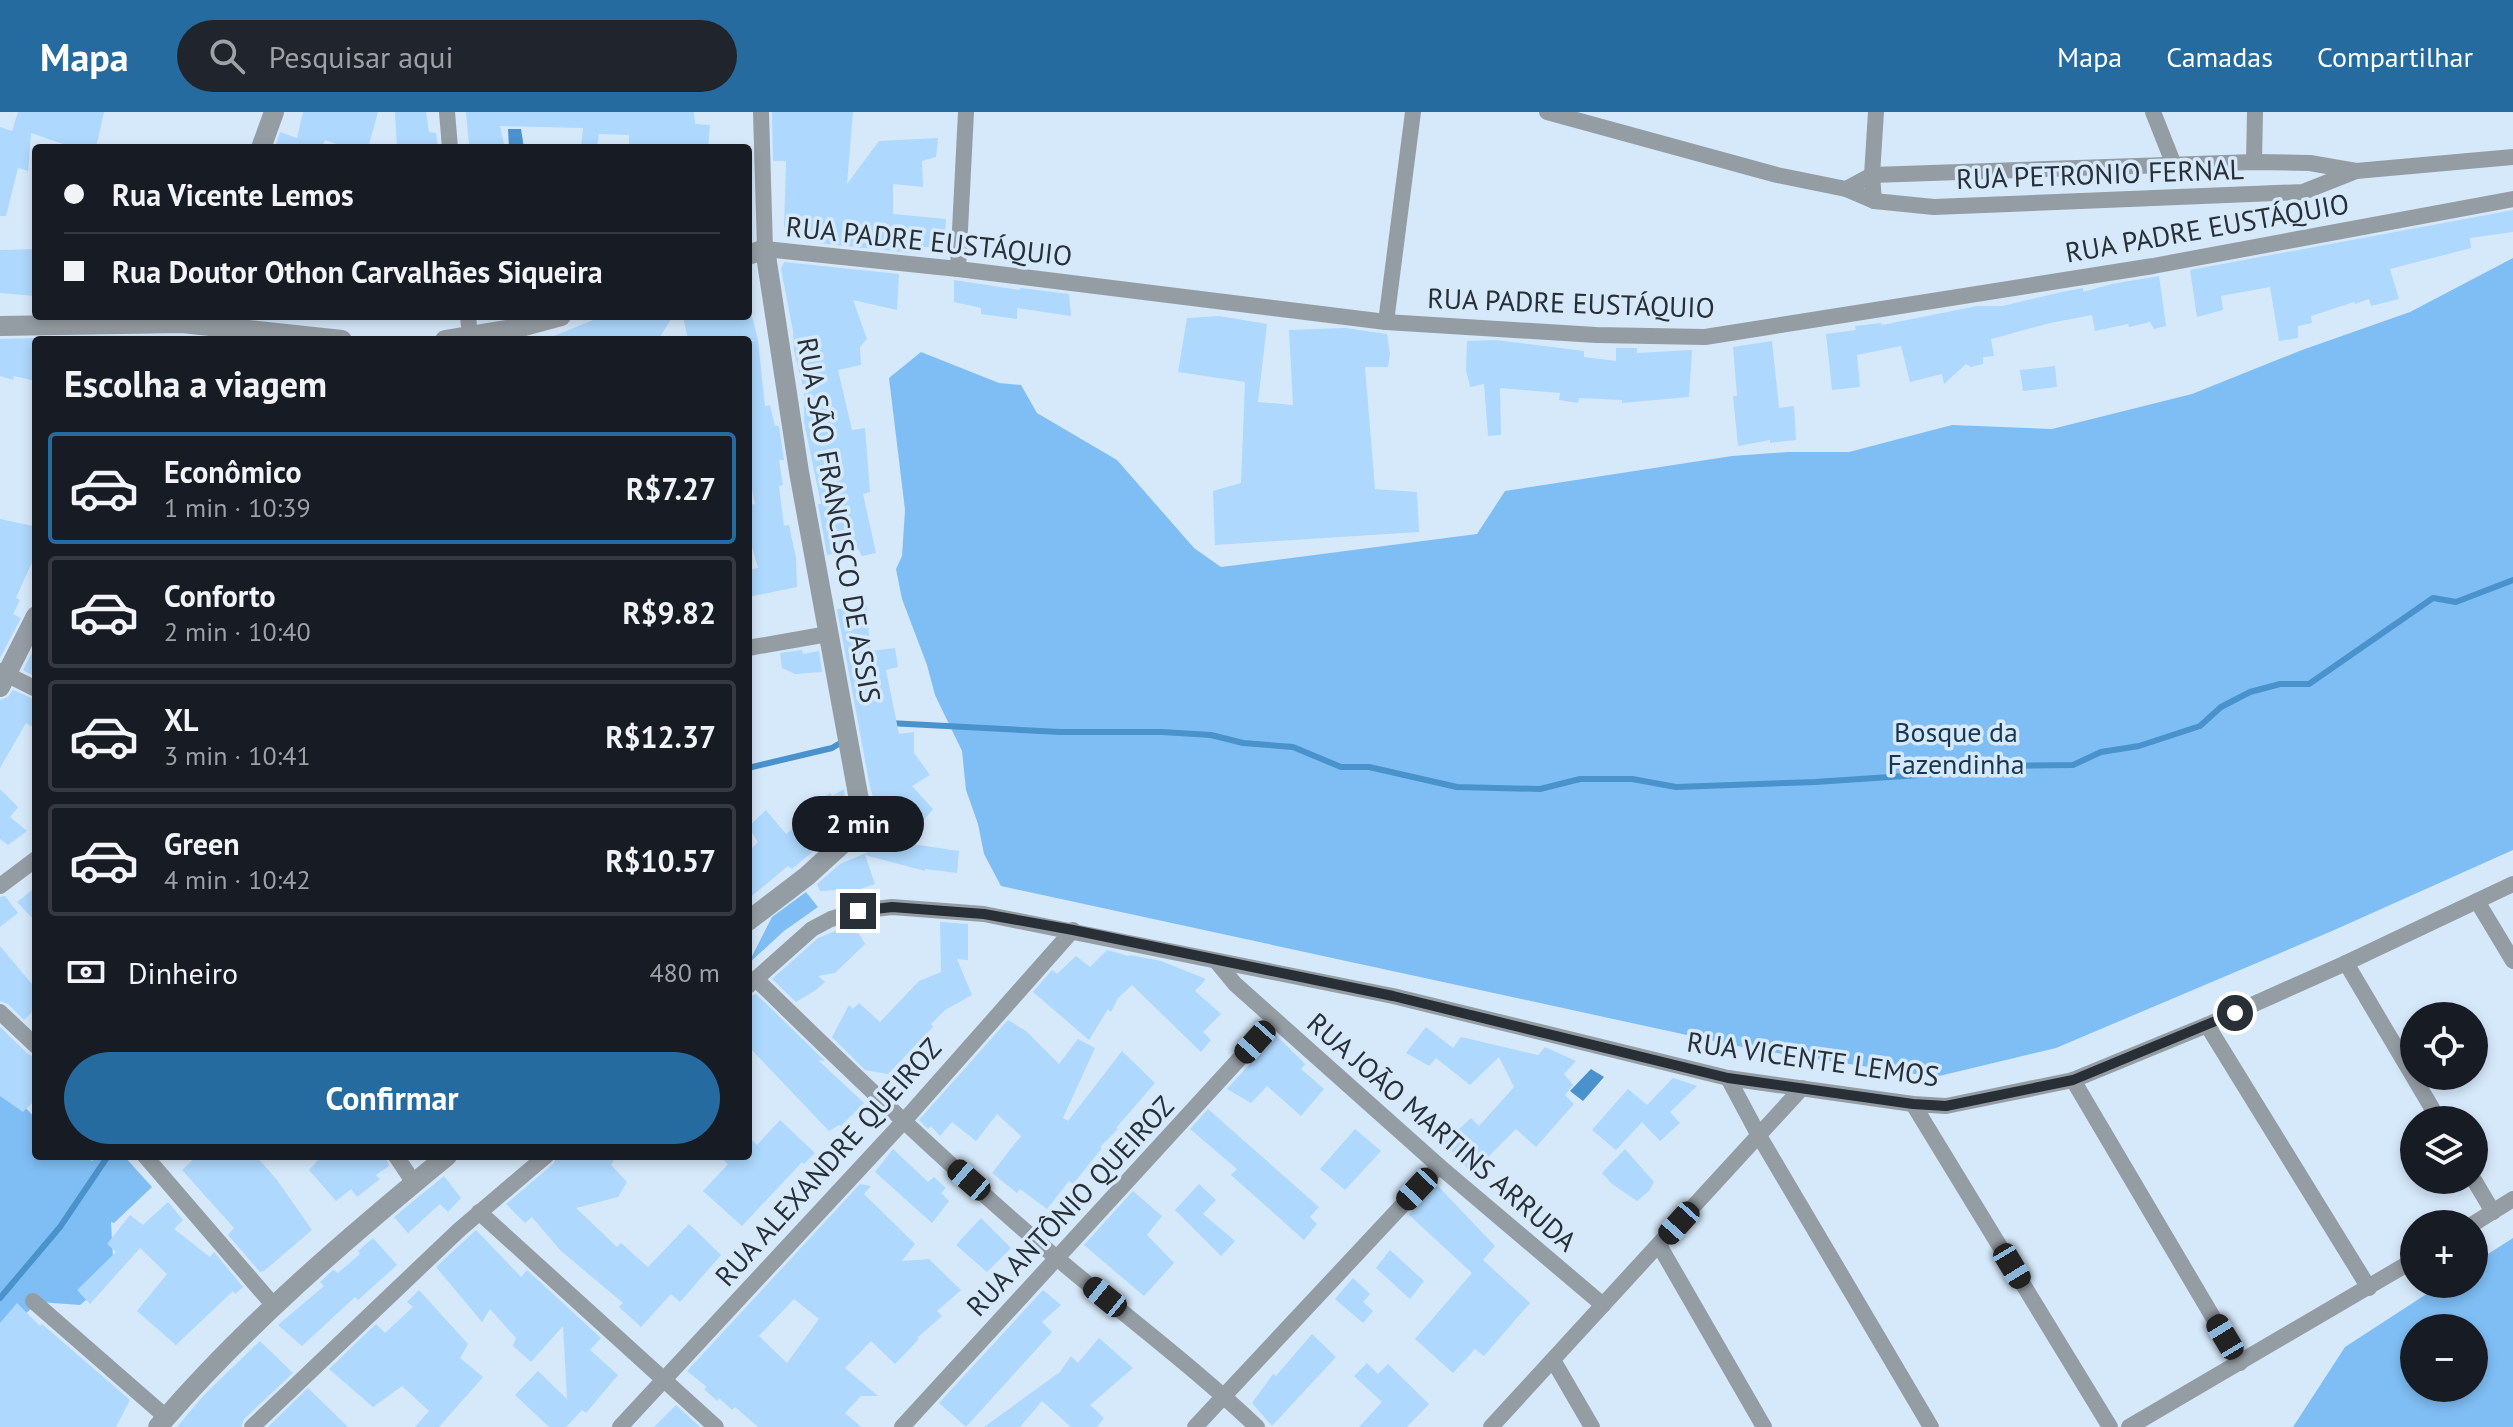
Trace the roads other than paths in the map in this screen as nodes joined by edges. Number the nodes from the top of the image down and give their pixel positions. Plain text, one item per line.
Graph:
1 (274, 112) edge
2 (447, 112) edge
3 (761, 112) edge
4 (966, 112) edge
5 (1413, 112) edge
6 (1547, 112) edge
7 (1876, 112) edge
8 (2153, 112) edge
9 (2255, 112) edge
10 (262, 144) edge
11 (450, 144) edge
12 (2513, 157) edge
13 (2254, 162) junction
14 (2174, 165) junction
15 (2356, 171) junction
16 (1872, 175) junction
17 (1846, 189) junction
18 (2513, 199) edge
19 (1874, 201) junction
20 (757, 252) edge
21 (958, 269) junction
22 (546, 320) edge
23 (1386, 322) junction
24 (0, 326) edge
25 (180, 326) edge
26 (469, 326) edge
27 (296, 336) edge
28 (32, 623) edge
29 (828, 634) junction
30 (752, 647) edge
31 (2, 677) edge
32 (32, 688) edge
33 (32, 862) edge
34 (2513, 884) edge
35 (0, 886) edge
36 (2477, 901) junction
37 (752, 918) edge
38 (1073, 930) junction
39 (1216, 961) junction
40 (2513, 961) edge
41 (2346, 963) junction
42 (752, 982) edge
43 (0, 1012) edge
44 (1275, 1020) junction
45 (2207, 1025) junction
46 (32, 1042) edge
47 (1728, 1078) junction
48 (2073, 1080) junction
49 (1802, 1088) junction
50 (1913, 1104) junction
51 (2431, 1106) edge
52 (903, 1122) junction
53 (1758, 1134) junction
54 (148, 1160) edge
55 (399, 1160) edge
56 (442, 1160) edge
57 (541, 1160) edge
58 (1439, 1166) junction
59 (414, 1183) junction
60 (2482, 1194) edge
61 (2513, 1199) edge
62 (479, 1212) junction
63 (2493, 1212) junction
64 (2488, 1215) edge
65 (1659, 1245) junction
66 (1057, 1258) junction
67 (2400, 1269) edge
68 (2369, 1288) junction
69 (33, 1301) dead end
70 (1603, 1305) junction
71 (275, 1307) junction
72 (1553, 1360) junction
73 (2240, 1363) junction
74 (664, 1380) junction
75 (1224, 1395) junction
76 (162, 1422) edge
77 (252, 1427) edge
78 (620, 1427) edge
79 (716, 1427) edge
80 (902, 1427) edge
81 (1195, 1427) edge
82 (1257, 1427) edge
83 (1491, 1427) edge
84 (1592, 1427) edge
85 (1764, 1427) edge
86 (1931, 1427) edge
87 (2110, 1427) edge
88 (2129, 1427) edge

1 - 10 street
2 - 11 street
3 - 20 street
4 - 21 street
5 - 23 street
6 - 17 street, RUA PETRONIO FERNAL
7 - 16 street
8 - 14 street
9 - 13 street
12 - 15 street, RUA PETRONIO FERNAL
13 - 14 street, RUA PETRONIO FERNAL
13 - 15 street, RUA PETRONIO FERNAL
14 - 16 street, RUA PETRONIO FERNAL
15 - 19 street, RUA PETRONIO FERNAL
16 - 17 street, RUA PETRONIO FERNAL
16 - 19 street
17 - 19 street, RUA PETRONIO FERNAL
18 - 23 street, RUA PADRE EUSTÁQUIO
20 - 21 street, RUA PADRE EUSTÁQUIO
20 - 29 street, RUA SÃO FRANCISCO DE ASSIS
21 - 23 street, RUA PADRE EUSTÁQUIO
22 - 26 street
24 - 25 street
25 - 27 street
28 - 31 street
29 - 30 street
29 - 37 street, RUA SÃO FRANCISCO DE ASSIS
31 - 32 street
33 - 35 street
34 - 36 street, RUA VICENTE LEMOS
36 - 40 street
36 - 41 street, RUA VICENTE LEMOS
38 - 39 street, RUA VICENTE LEMOS
38 - 42 street, RUA VICENTE LEMOS
38 - 52 street, RUA ALEXANDRE QUEIROZ
39 - 44 street, RUA JOÃO MARTINS ARRUDA
39 - 47 street, RUA VICENTE LEMOS
41 - 45 street, RUA VICENTE LEMOS
41 - 51 street
42 - 52 street
43 - 46 street
44 - 58 street, RUA JOÃO MARTINS ARRUDA
44 - 66 street, RUA ANTÔNIO QUEIROZ
45 - 48 street, RUA VICENTE LEMOS
45 - 68 street
47 - 49 street, RUA VICENTE LEMOS
47 - 53 street
48 - 50 street, RUA VICENTE LEMOS
48 - 73 street
49 - 50 street, RUA VICENTE LEMOS
49 - 53 street
50 - 87 street
52 - 66 street
52 - 74 street, RUA ALEXANDRE QUEIROZ
53 - 65 street
53 - 86 street
54 - 71 street
55 - 59 street
56 - 59 street
57 - 62 street
58 - 70 street, RUA JOÃO MARTINS ARRUDA
58 - 75 street
59 - 71 street
60 - 63 street
61 - 63 street
62 - 74 street
62 - 77 street
63 - 64 street
65 - 70 street
65 - 85 street
66 - 75 street
66 - 80 street, RUA ANTÔNIO QUEIROZ
67 - 68 street
68 - 73 street
69 - 76 street
70 - 72 street
71 - 76 street
72 - 83 street
72 - 84 street
73 - 88 street
74 - 78 street, RUA ALEXANDRE QUEIROZ
74 - 79 street
75 - 81 street
75 - 82 street

